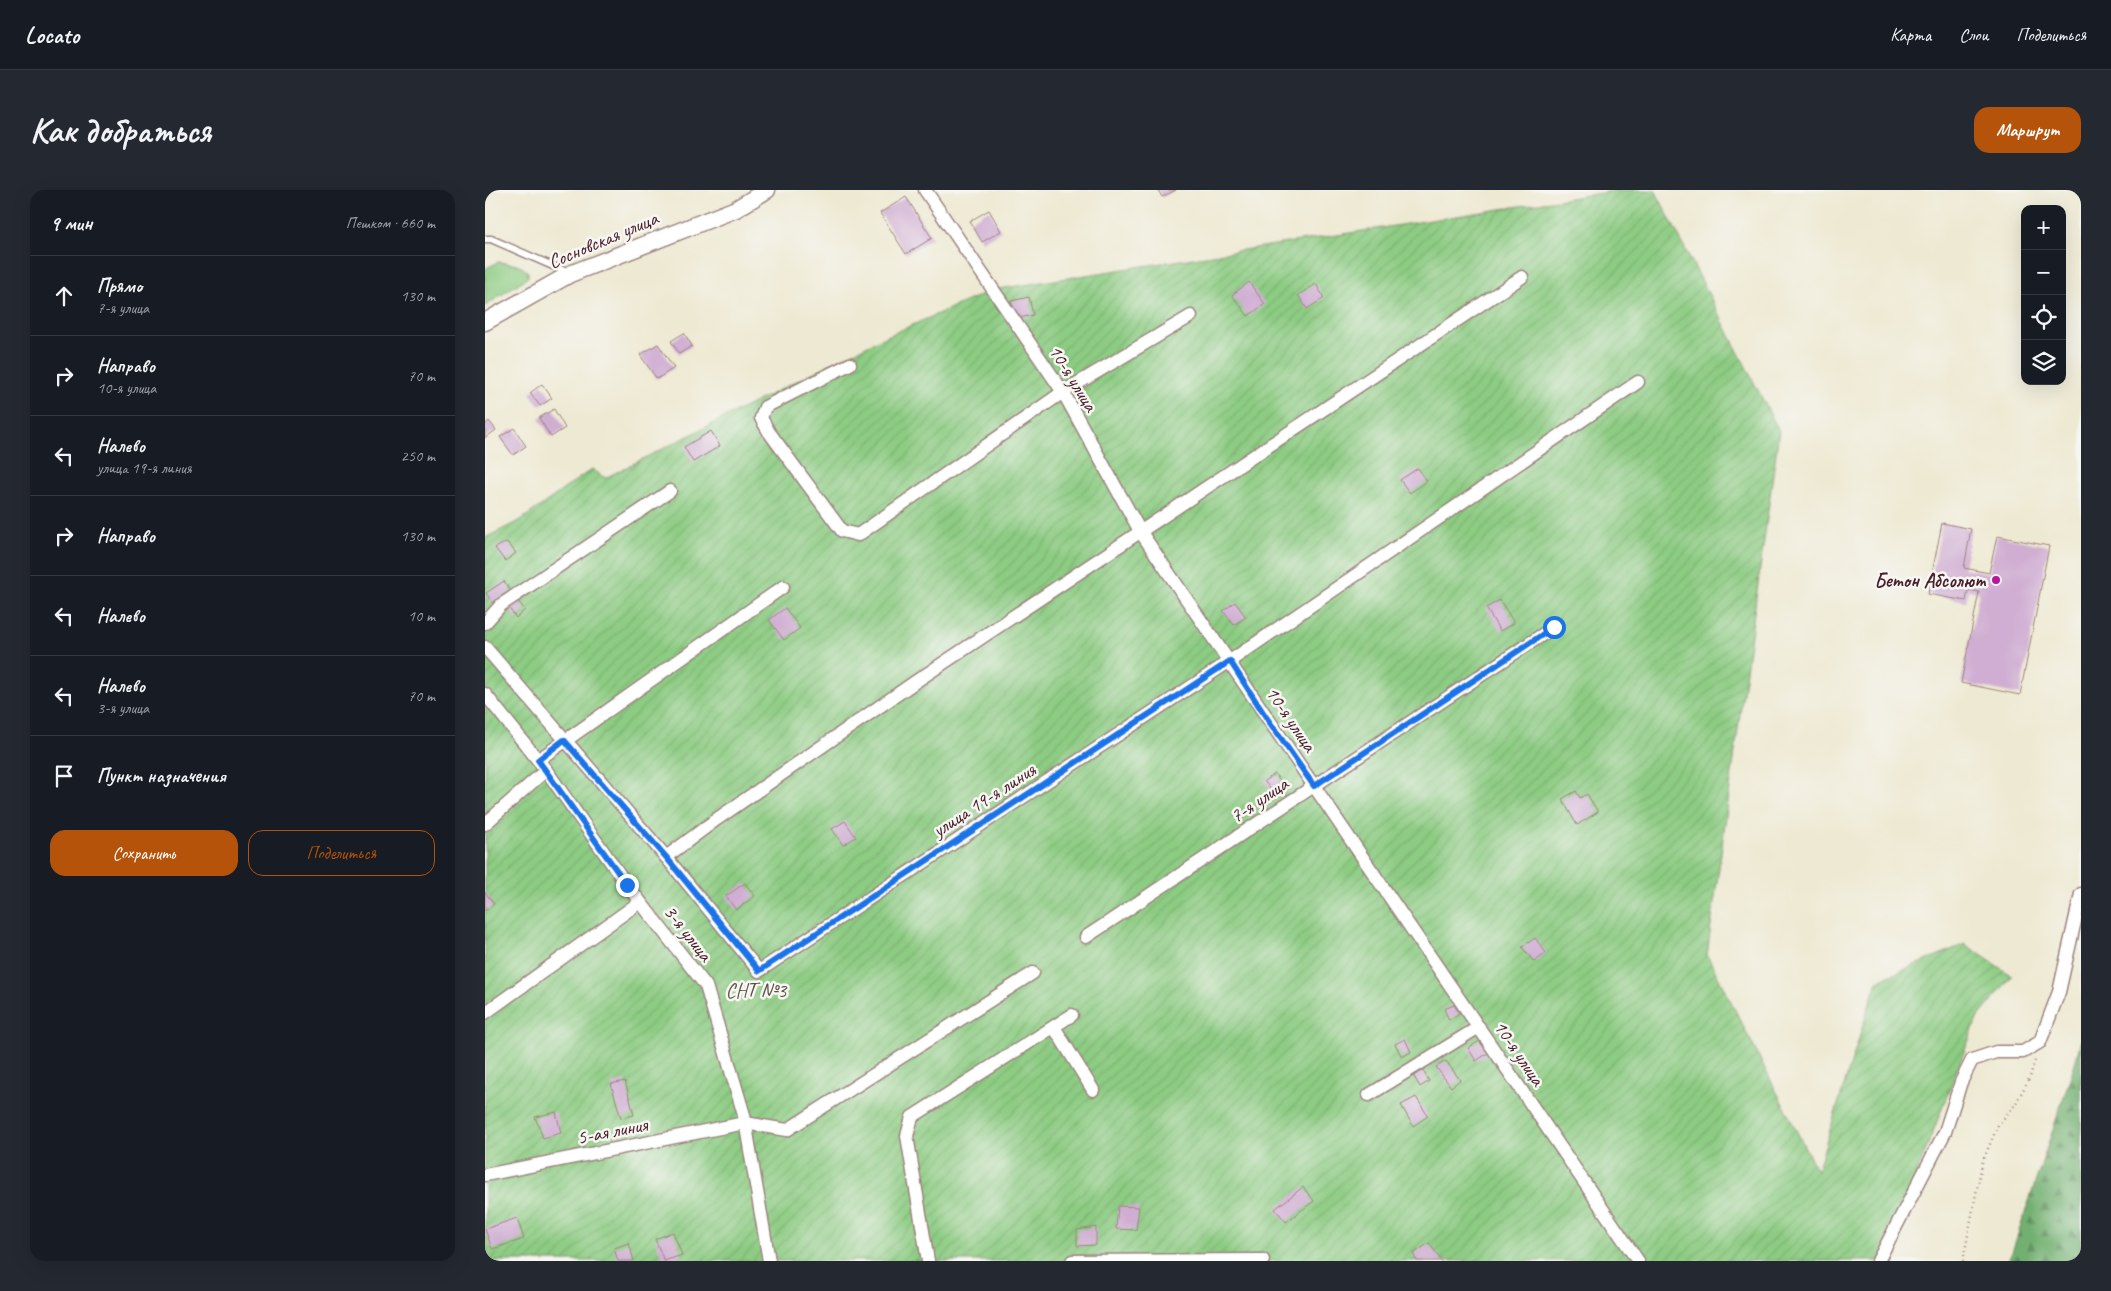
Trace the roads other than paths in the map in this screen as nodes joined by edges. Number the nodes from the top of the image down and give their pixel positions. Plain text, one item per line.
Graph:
1 (767, 190) edge
2 (925, 190) edge
3 (485, 239) edge
4 (570, 274) junction
5 (1522, 277) dead end
6 (1191, 316) dead end
7 (485, 322) edge
8 (849, 364) dead end
9 (1638, 382) dead end
10 (1063, 392) junction
11 (671, 491) dead end
12 (1141, 531) junction
13 (783, 587) dead end
14 (485, 623) edge
15 (1554, 627) dead end
16 (485, 647) edge
17 (1230, 661) junction
18 (485, 694) edge
19 (564, 740) junction
20 (542, 765) junction
21 (1314, 786) junction
22 (485, 824) edge
23 (666, 857) junction
24 (2081, 894) edge
25 (640, 902) junction
26 (1086, 937) dead end
27 (1033, 973) dead end
28 (485, 1014) edge
29 (1072, 1015) dead end
30 (1054, 1027) junction
31 (1479, 1028) junction
32 (1093, 1090) dead end
33 (1369, 1095) dead end
34 (745, 1123) junction
35 (485, 1174) edge
36 (1263, 1260) edge
37 (769, 1261) edge
38 (928, 1261) edge
39 (1073, 1261) edge
40 (1638, 1261) edge
41 (1878, 1261) edge

1 - 4 street, Сосновская улица
2 - 10 street, 10-я улица
3 - 4 lane
4 - 7 street, Сосновская улица
5 - 12 street
6 - 10 street
8 - 10 street
9 - 17 street, улица 19-я линия
10 - 12 street, 10-я улица
11 - 14 street
12 - 17 street, 10-я улица
12 - 23 street
13 - 19 street
15 - 21 street, 7-я улица
16 - 19 street
17 - 21 street, 10-я улица
17 - 23 street, улица 19-я линия
18 - 20 street, 3-я улица
19 - 20 street
19 - 23 street
20 - 22 street
20 - 25 street, 3-я улица
21 - 26 street, 7-я улица
21 - 31 street, 10-я улица
24 - 41 street
25 - 28 street
25 - 34 street, 3-я улица
27 - 34 street
29 - 30 street
30 - 32 street
30 - 38 street
31 - 33 street
31 - 40 street, 10-я улица
34 - 35 street, 5-ая линия
34 - 37 street, 3-я улица
36 - 39 street

